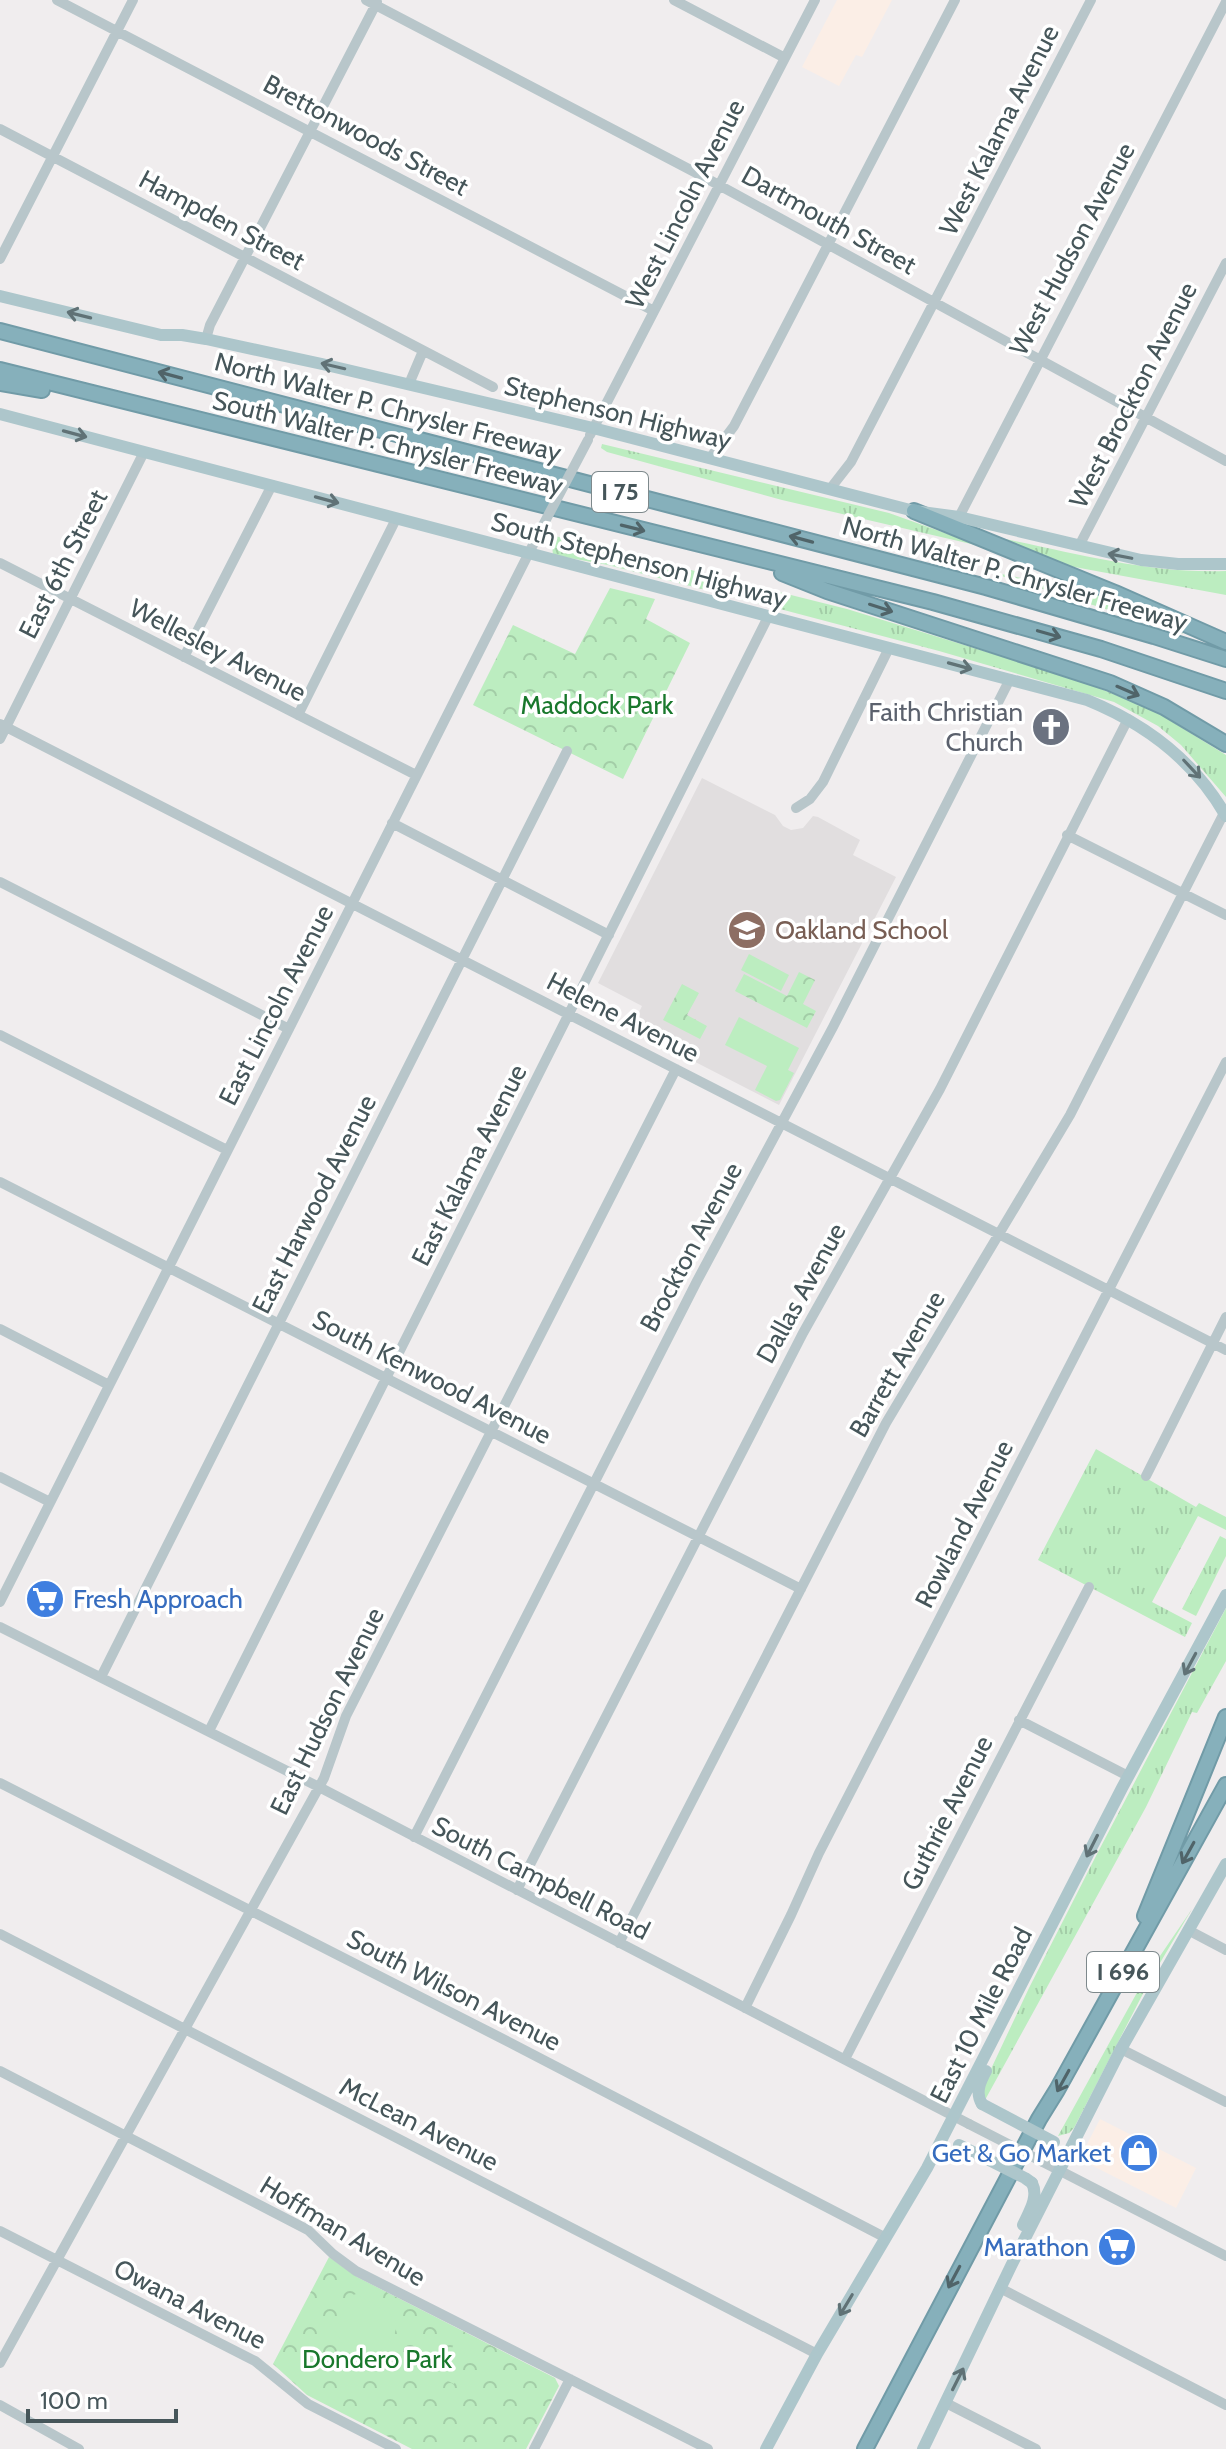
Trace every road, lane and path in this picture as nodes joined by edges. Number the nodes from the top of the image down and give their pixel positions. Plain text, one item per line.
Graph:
1 (57, 0) edge
2 (133, 0) edge
3 (674, 0) edge
4 (815, 0) edge
5 (955, 0) edge
6 (1091, 0) edge
7 (373, 2) edge
8 (1226, 2) edge
9 (117, 30) junction
10 (785, 58) junction
11 (0, 129) edge
12 (310, 131) junction
13 (53, 156) junction
14 (719, 185) junction
15 (828, 244) junction
16 (245, 257) junction
17 (0, 259) edge
18 (1226, 263) edge
19 (0, 296) edge
20 (934, 302) junction
21 (654, 311) junction
22 (0, 331) edge
23 (206, 339) junction
24 (423, 351) junction
25 (1040, 359) junction
26 (0, 370) edge
27 (0, 383) edge
28 (409, 384) junction
29 (493, 387) dead end
30 (149, 408) junction
31 (0, 414) edge
32 (1146, 417) junction
33 (590, 434) junction
34 (144, 452) junction
35 (710, 458) junction
36 (1226, 461) edge
37 (272, 485) junction
38 (830, 489) junction
39 (914, 511) junction
40 (959, 517) junction
41 (396, 519) junction
42 (1079, 546) junction
43 (729, 552) junction
44 (528, 554) junction
45 (0, 563) edge
46 (1226, 564) edge
47 (70, 599) junction
48 (768, 617) junction
49 (1226, 642) edge
50 (889, 648) junction
51 (184, 657) junction
52 (1226, 659) edge
53 (1010, 679) junction
54 (1226, 691) edge
55 (298, 715) junction
56 (1128, 719) junction
57 (3, 725) edge
58 (0, 739) edge
59 (1226, 744) edge
60 (567, 751) dead end
61 (416, 775) junction
62 (796, 808) dead end
63 (1225, 814) edge
64 (392, 823) junction
65 (1067, 835) junction
66 (502, 880) junction
67 (0, 882) edge
68 (1181, 894) junction
69 (352, 903) junction
70 (1226, 915) edge
71 (609, 935) junction
72 (462, 959) junction
73 (570, 1014) junction
74 (289, 1029) junction
75 (0, 1035) edge
76 (1226, 1062) edge
77 (676, 1069) junction
78 (782, 1123) junction
79 (227, 1150) junction
80 (890, 1178) junction
81 (0, 1182) edge
82 (1000, 1234) junction
83 (168, 1267) junction
84 (1109, 1290) junction
85 (1226, 1317) edge
86 (278, 1324) junction
87 (0, 1329) edge
88 (1213, 1343) junction
89 (1226, 1350) edge
90 (386, 1378) junction
91 (109, 1385) junction
92 (491, 1432) junction
93 (1146, 1476) dead end
94 (0, 1477) edge
95 (594, 1484) junction
96 (50, 1502) junction
97 (697, 1537) junction
98 (1089, 1587) dead end
99 (801, 1589) junction
100 (1226, 1595) edge
101 (0, 1602) edge
102 (0, 1627) edge
103 (101, 1677) junction
104 (1226, 1717) edge
105 (1019, 1720) junction
106 (209, 1731) junction
107 (1128, 1776) junction
108 (0, 1783) edge
109 (1226, 1785) edge
110 (319, 1787) junction
111 (414, 1837) junction
112 (1226, 1864) edge
113 (517, 1890) junction
114 (250, 1911) junction
115 (1188, 1930) junction
116 (0, 1934) edge
117 (619, 1943) junction
118 (1226, 1950) edge
119 (1119, 1979) junction
120 (1020, 1987) junction
121 (745, 2008) junction
122 (184, 2029) junction
123 (1121, 2049) junction
124 (845, 2059) junction
125 (0, 2071) edge
126 (1226, 2102) edge
127 (954, 2117) junction
128 (1078, 2133) junction
129 (125, 2136) junction
130 (935, 2153) junction
131 (1060, 2171) junction
132 (0, 2231) edge
133 (886, 2238) junction
134 (1226, 2256) edge
135 (58, 2260) junction
136 (1000, 2288) junction
137 (817, 2354) junction
138 (0, 2363) edge
139 (570, 2379) junction
140 (946, 2403) junction
141 (0, 2405) edge
142 (1226, 2405) edge
143 (79, 2449) edge
144 (396, 2449) edge
145 (534, 2449) edge
146 (708, 2449) edge
147 (766, 2449) edge
148 (865, 2449) edge
149 (923, 2449) edge
150 (1036, 2449) edge

1 - 9 street, Brettonwoods Street
2 - 9 street
3 - 10 street
4 - 10 street, West Lincoln Avenue
5 - 15 street
6 - 20 street, West Kalama Avenue
7 - 12 street
7 - 14 street, Dartmouth Street
8 - 25 street, West Hudson Avenue
9 - 12 street, Brettonwoods Street
9 - 13 street
10 - 14 street, West Lincoln Avenue
11 - 13 street, Hampden Street
12 - 16 street
12 - 21 street, Brettonwoods Street
13 - 16 street, Hampden Street
13 - 17 street
14 - 15 street, Dartmouth Street
14 - 21 street, West Lincoln Avenue
15 - 20 street, Dartmouth Street
15 - 35 street
16 - 23 street
16 - 24 street, Hampden Street
18 - 32 street, West Brockton Avenue
23 -> 19 main road, Stephenson Highway
20 - 25 street, Dartmouth Street
20 - 38 street, West Kalama Avenue
21 - 33 street, West Lincoln Avenue
52 -> 22 highway, North Walter P. Chrysler Freeway / I 75
28 -> 23 main road, Stephenson Highway
24 - 28 street
24 - 29 street, Hampden Street
25 - 32 street, Dartmouth Street
25 - 40 street, West Hudson Avenue
26 - 30 highway, South Walter P. Chrysler Freeway / I 75
27 - 30 highway
28 - 33 main road, Stephenson Highway
30 -> 43 highway, South Walter P. Chrysler Freeway / I 75
31 -> 34 main road, South Stephenson Highway
32 - 36 street, Dartmouth Street
32 - 42 street, West Brockton Avenue
33 - 35 main road, Stephenson Highway
33 - 44 street, East Lincoln Avenue, bridge
34 - 37 main road, South Stephenson Highway
34 - 47 street, East 6th Street
35 - 38 main road, Stephenson Highway
37 -> 41 main road, South Stephenson Highway
37 - 51 street
38 - 39 main road, Stephenson Highway
39 - 40 main road, Stephenson Highway
39 - 49 highway
40 - 42 main road, Stephenson Highway
41 - 44 main road, South Stephenson Highway
41 - 55 street
46 -> 42 main road, Stephenson Highway
43 -> 54 highway, South Walter P. Chrysler Freeway / I 75
43 -> 59 highway
44 - 48 main road, South Stephenson Highway
44 - 61 street, East Lincoln Avenue
45 - 47 street, Wellesley Avenue
47 - 51 street, Wellesley Avenue
47 - 57 street, East 6th Street
48 - 50 main road, South Stephenson Highway
48 - 71 street, East Kalama Avenue
50 -> 53 main road, South Stephenson Highway
50 - 62 street
51 - 55 street, Wellesley Avenue
53 - 56 main road, South Stephenson Highway
53 - 78 street, Brockton Avenue
55 - 61 street, Wellesley Avenue
56 -> 63 main road, South Stephenson Highway
56 - 65 street, Dallas Avenue
57 - 58 street, East 6th Street
57 - 69 street, Helene Avenue
60 - 66 street, East Harwood Avenue
61 - 64 street, East Lincoln Avenue
63 - 68 street, Barrett Avenue
64 - 66 street
64 - 69 street, East Lincoln Avenue
65 - 68 street
65 - 80 street, Dallas Avenue
66 - 71 street
66 - 72 street, East Harwood Avenue
67 - 74 street
68 - 70 street
68 - 82 street, Barrett Avenue
69 - 72 street, Helene Avenue
69 - 74 street, East Lincoln Avenue
71 - 73 street, East Kalama Avenue
72 - 73 street, Helene Avenue
72 - 86 street, East Harwood Avenue
73 - 77 street, Helene Avenue
73 - 90 street, East Kalama Avenue
74 - 79 street, East Lincoln Avenue
75 - 79 street
76 - 84 street, Rowland Avenue
77 - 78 street, Helene Avenue
77 - 92 street, East Hudson Avenue
78 - 80 street, Helene Avenue
78 - 95 street, Brockton Avenue
79 - 83 street, East Lincoln Avenue
80 - 82 street, Helene Avenue
80 - 97 street, Dallas Avenue
81 - 83 street, South Kenwood Avenue
82 - 84 street, Helene Avenue
82 - 99 street, Barrett Avenue
83 - 86 street, South Kenwood Avenue
83 - 91 street, East Lincoln Avenue
84 - 88 street, Helene Avenue
84 - 121 street, Rowland Avenue
85 - 88 street
86 - 90 street, South Kenwood Avenue
86 - 103 street, East Harwood Avenue
87 - 91 street
88 - 89 street, Helene Avenue
88 - 93 street
90 - 92 street, South Kenwood Avenue
90 - 106 street, East Kalama Avenue
91 - 96 street, East Lincoln Avenue
92 - 95 street, South Kenwood Avenue
92 - 110 street, East Hudson Avenue
94 - 96 street
95 - 97 street, South Kenwood Avenue
95 - 111 street, Brockton Avenue
96 - 101 street, East Lincoln Avenue
97 - 99 street, South Kenwood Avenue
97 - 113 street, Dallas Avenue
98 - 105 street, Guthrie Avenue
99 - 117 street, Barrett Avenue
100 -> 107 main road, East 10 Mile Road
102 - 103 street, South Campbell Road
103 - 106 street, South Campbell Road
104 - 119 highway
105 - 107 street
105 - 124 street, Guthrie Avenue
106 - 110 street, South Campbell Road
107 -> 120 main road, East 10 Mile Road
108 - 114 street, South Wilson Avenue
109 -> 119 highway, I 696
110 - 111 street, South Campbell Road
110 - 114 street, East Hudson Avenue
111 - 113 street, South Campbell Road
112 - 115 main road
113 - 117 street, South Campbell Road
114 - 122 street, East Hudson Avenue
114 - 133 street, South Wilson Avenue
115 - 118 street
115 - 123 main road
116 - 122 street, McLean Avenue
117 - 121 street, South Campbell Road
119 -> 148 highway, I 696
120 - 127 main road, East 10 Mile Road
120 - 128 main road, bridge
121 - 124 street, South Campbell Road
122 - 129 street, East Hudson Avenue
122 - 137 street, McLean Avenue
123 - 126 street
123 - 128 main road
124 - 127 street, South Campbell Road
125 - 129 street, Hoffman Avenue
127 - 130 main road, East 10 Mile Road
127 - 131 street, South Campbell Road, bridge
128 - 131 main road
129 - 135 street, East Hudson Avenue
129 - 139 street, Hoffman Avenue
130 - 133 main road, East 10 Mile Road
130 - 136 main road, bridge
131 - 134 street, South Campbell Road
131 - 136 main road
132 - 135 street, Owana Avenue
133 -> 137 main road, East 10 Mile Road
135 - 138 street, East Hudson Avenue
135 - 144 street, Owana Avenue
140 -> 136 main road
136 - 142 street
137 - 147 main road, East 10 Mile Road
139 - 145 street
139 - 146 street, Hoffman Avenue
140 - 149 main road
140 - 150 street
141 - 143 street

